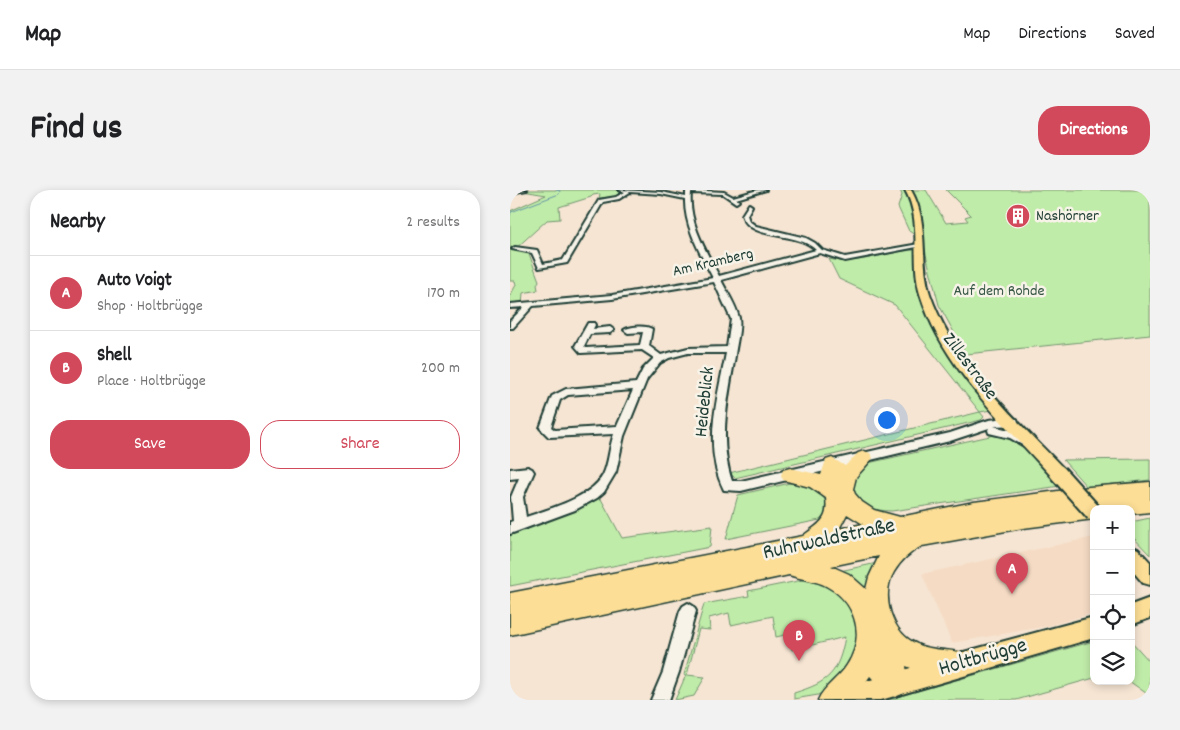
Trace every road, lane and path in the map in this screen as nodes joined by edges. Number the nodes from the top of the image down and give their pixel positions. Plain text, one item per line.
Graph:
1 (525, 190) edge
2 (619, 190) edge
3 (713, 190) edge
4 (764, 190) edge
5 (908, 190) edge
6 (510, 192) edge
7 (628, 192) junction
8 (687, 193) edge
9 (736, 202) junction
10 (919, 246) junction
11 (514, 248) dead end
12 (820, 251) junction
13 (718, 278) junction
14 (530, 304) junction
15 (510, 306) edge
16 (510, 326) edge
17 (610, 330) dead end
18 (628, 330) dead end
19 (644, 347) junction
20 (732, 350) junction
21 (660, 358) junction
22 (639, 386) junction
23 (986, 392) junction
24 (1013, 422) junction
25 (989, 428) junction
26 (622, 430) junction
27 (1034, 446) junction
28 (864, 458) junction
29 (832, 465) junction
30 (510, 474) edge
31 (790, 475) junction
32 (837, 488) junction
33 (1150, 490) edge
34 (1150, 504) edge
35 (1135, 506) edge
36 (1090, 508) edge
37 (1090, 512) edge
38 (515, 526) edge
39 (913, 531) junction
40 (805, 545) junction
41 (1135, 559) edge
42 (786, 565) junction
43 (1150, 576) edge
44 (510, 605) edge
45 (688, 611) dead end
46 (510, 623) edge
47 (1090, 628) edge
48 (880, 642) junction
49 (960, 664) junction
50 (895, 684) junction
51 (660, 700) edge
52 (832, 700) edge
53 (844, 700) edge

1 - 6 street
2 - 7 street
3 - 8 street
3 - 9 street
4 - 9 street
5 - 10 main road, Zillestraße
7 - 8 street
7 - 11 street
8 - 13 street, Heideblick
9 - 12 street
10 - 12 street
10 - 23 main road, Zillestraße
12 - 13 street, Am Kramberg
13 - 14 street, Am Kramberg
13 - 20 street, Heideblick
14 - 15 street, Am Kramberg
14 - 16 street
17 - 19 street
18 - 19 street
19 - 21 street
20 - 21 street
20 - 31 street, Heideblick
21 - 22 street
22 - 26 street
22 - 26 street
23 - 24 main road, Zillestraße
23 - 25 street
24 - 25 street, Heideblick
24 - 27 main road, Zillestraße
25 - 27 street, Heideblick
25 - 28 street, Heideblick
26 - 38 street
27 - 36 main road, Zillestraße, bridge
28 - 29 street, Heideblick
28 - 32 highway
29 - 31 street, Heideblick
29 - 32 highway
30 - 38 street
31 - 32 highway
32 - 39 highway
32 - 40 highway
33 - 39 highway, Ruhrwaldstraße
34 - 35 highway
37 - 39 highway, Ruhrwaldstraße
39 - 40 highway, Ruhrwaldstraße
39 - 42 highway, Ruhrwaldstraße
39 - 48 highway
40 - 44 highway, Ruhrwaldstraße
41 - 43 main road
42 - 46 highway, Ruhrwaldstraße
42 - 48 highway
45 - 51 street
47 - 49 main road, Holtbrügge
48 - 49 highway
48 - 50 highway
48 - 52 highway
49 - 50 main road, Holtbrügge
50 - 53 main road, Holtbrügge

